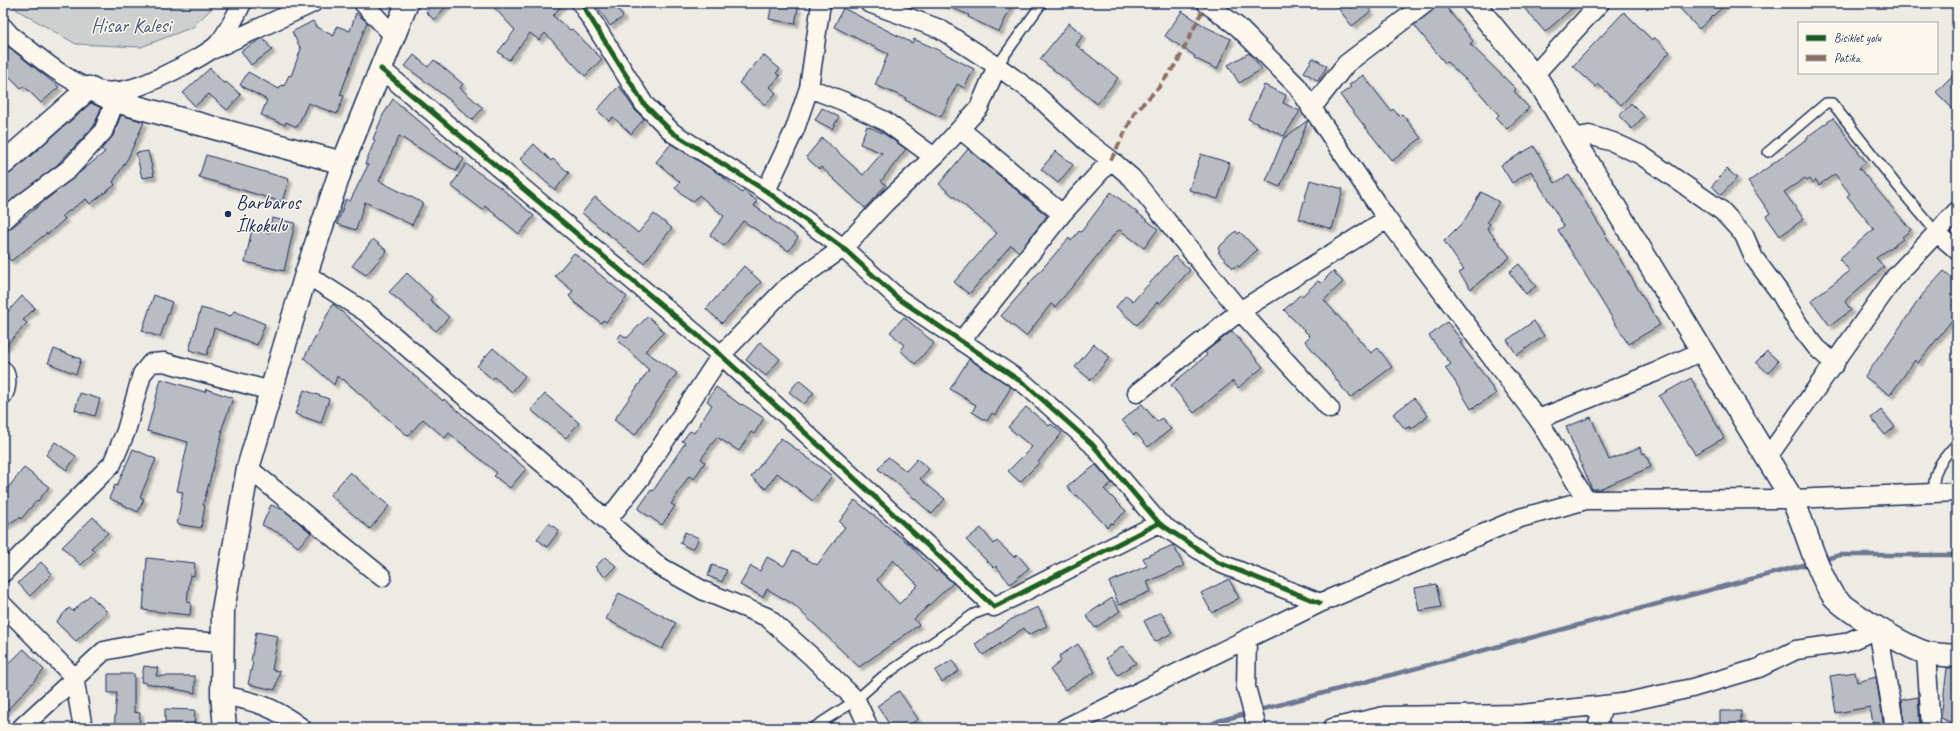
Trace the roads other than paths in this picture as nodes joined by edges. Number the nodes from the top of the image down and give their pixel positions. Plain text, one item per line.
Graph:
1 (242, 3) edge
2 (313, 3) edge
3 (363, 3) edge
4 (407, 3) edge
5 (581, 3) edge
6 (821, 3) edge
7 (869, 3) edge
8 (1042, 3) edge
9 (1206, 3) edge
10 (1426, 3) edge
11 (1473, 3) edge
12 (1600, 3) edge
13 (3, 27) edge
14 (394, 36) junction
15 (206, 53) junction
16 (997, 66) junction
17 (381, 69) junction
18 (1534, 75) junction
19 (89, 88) junction
20 (808, 88) junction
21 (115, 101) junction
22 (1312, 108) junction
23 (960, 129) junction
24 (1574, 138) junction
25 (1768, 152) dead end
26 (934, 157) junction
27 (1111, 160) junction
28 (343, 163) junction
29 (3, 164) edge
30 (766, 191) junction
31 (1957, 211) edge
32 (1062, 214) junction
33 (1387, 219) junction
34 (3, 221) edge
35 (1937, 233) junction
36 (843, 248) junction
37 (1957, 250) edge
38 (306, 274) junction
39 (1240, 311) junction
40 (961, 341) junction
41 (1702, 351) junction
42 (721, 355) junction
43 (1835, 364) junction
44 (3, 370) edge
45 (271, 391) junction
46 (1137, 393) dead end
47 (3, 395) edge
48 (1330, 409) dead end
49 (1538, 419) junction
50 (1957, 443) edge
51 (1767, 458) junction
52 (248, 468) junction
53 (1957, 492) edge
54 (1934, 493) junction
55 (1792, 499) junction
56 (1586, 500) junction
57 (607, 521) junction
58 (1159, 523) junction
59 (3, 573) edge
60 (382, 578) dead end
61 (1320, 603) junction
62 (3, 605) edge
63 (994, 607) junction
64 (1878, 629) junction
65 (1247, 638) junction
66 (223, 642) junction
67 (1926, 653) junction
68 (1957, 656) edge
69 (74, 677) junction
70 (222, 695) junction
71 (856, 700) junction
72 (1603, 705) junction
73 (1520, 721) edge
74 (21, 728) edge
75 (83, 728) edge
76 (225, 728) edge
77 (302, 728) edge
78 (813, 728) edge
79 (869, 728) edge
80 (1065, 728) edge
81 (1257, 728) edge
82 (1332, 728) edge
83 (1597, 728) edge
84 (1895, 728) edge
85 (1931, 728) edge

1 - 15 street
2 - 15 street
3 - 14 street
4 - 14 street
5 - 30 street
6 - 20 street
7 - 16 street
8 - 16 lane
9 - 22 street
10 - 22 street
11 - 18 street
12 - 18 street
13 - 19 street
14 - 17 street
15 - 19 street
16 - 23 street
16 - 27 street
17 - 28 street
17 - 42 street
18 - 24 street
19 - 21 street
19 - 29 street
20 - 26 street
20 - 30 street
21 - 28 street
21 - 34 street
22 - 33 street
23 - 26 street
23 - 32 street
24 - 41 street
24 - 43 street
25 - 35 lane
26 - 36 street
27 - 32 street
27 - 39 street
28 - 38 street
30 - 36 street
31 - 35 street
32 - 40 street
33 - 39 street
33 - 49 street
35 - 37 street
35 - 43 street
36 - 40 street
36 - 42 street
38 - 45 street
38 - 57 street
39 - 46 street
39 - 48 street
40 - 58 street
41 - 49 street
41 - 51 street
42 - 57 street
42 - 63 street
43 - 51 street
44 - 47 street
45 - 52 street
45 - 59 street
49 - 56 street
50 - 54 lane
51 - 55 street
52 - 60 street
52 - 66 street
53 - 54 street
54 - 55 street
55 - 56 street
55 - 64 street
56 - 61 street
57 - 71 street
58 - 61 street
58 - 63 street
61 - 65 street
62 - 69 street
63 - 71 lane
64 - 67 street
64 - 72 street
64 - 84 street
65 - 80 street
65 - 81 street
66 - 69 street
66 - 70 street
67 - 68 street
67 - 85 street
69 - 74 street
69 - 75 street
70 - 76 street
70 - 77 street
71 - 78 lane
71 - 79 street
72 - 73 street
72 - 83 street
73 - 82 street

